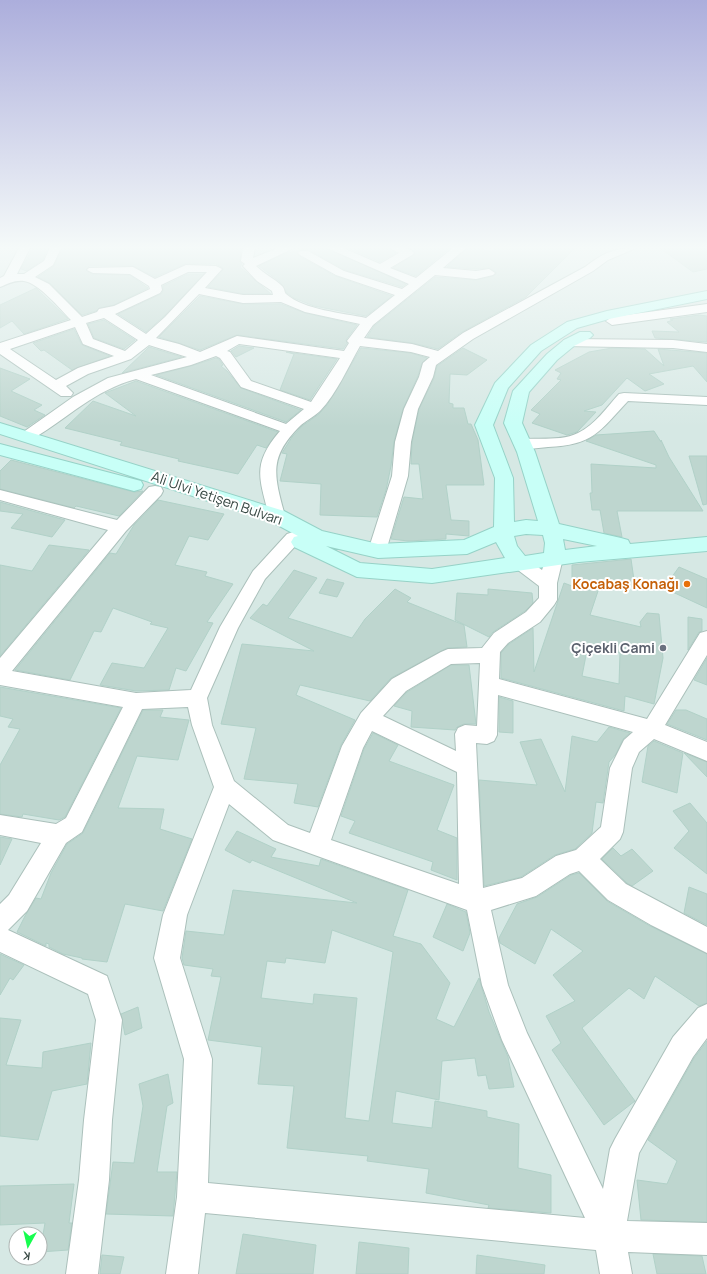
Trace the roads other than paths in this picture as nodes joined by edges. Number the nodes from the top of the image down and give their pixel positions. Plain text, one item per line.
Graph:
1 (65, 307) edge
2 (117, 307) edge
3 (180, 307) edge
4 (306, 307) edge
5 (385, 307) edge
6 (520, 307) edge
7 (645, 307) edge
8 (678, 307) edge
9 (707, 308) edge
10 (103, 312) junction
11 (79, 321) junction
12 (368, 322) junction
13 (612, 322) junction
14 (147, 340) junction
15 (354, 341) junction
16 (569, 343) junction
17 (706, 349) edge
18 (216, 351) junction
19 (347, 355) junction
20 (126, 356) junction
21 (438, 356) junction
22 (199, 357) junction
23 (103, 364) junction
24 (133, 375) junction
25 (56, 386) junction
26 (78, 400) junction
27 (707, 402) edge
28 (315, 408) junction
29 (0, 428) edge
30 (290, 430) junction
31 (27, 436) junction
32 (522, 444) junction
33 (0, 449) edge
34 (155, 491) junction
35 (0, 495) edge
36 (277, 516) junction
37 (120, 527) junction
38 (550, 529) junction
39 (503, 531) junction
40 (293, 538) junction
41 (707, 544) edge
42 (642, 549) junction
43 (377, 551) junction
44 (554, 558) junction
45 (520, 563) junction
46 (548, 582) junction
47 (707, 638) edge
48 (490, 655) junction
49 (0, 672) edge
50 (0, 677) edge
51 (489, 684) junction
52 (198, 698) junction
53 (136, 702) junction
54 (368, 719) junction
55 (652, 729) junction
56 (707, 752) edge
57 (468, 767) junction
58 (225, 787) junction
59 (0, 825) edge
60 (58, 835) junction
61 (317, 846) junction
62 (583, 859) junction
63 (477, 902) junction
64 (0, 921) edge
65 (0, 939) edge
66 (707, 940) edge
67 (707, 1018) edge
68 (192, 1197) junction
69 (609, 1236) junction
70 (707, 1239) edge
71 (82, 1274) edge
72 (182, 1274) edge
73 (616, 1274) edge

1 - 11 street
2 - 10 street
3 - 14 street
4 - 12 street
5 - 12 street
6 - 21 street
7 - 39 main road
8 - 13 main road
9 - 13 street
10 - 11 street
10 - 14 street
11 - 20 street
11 - 25 street
12 - 15 street
13 - 16 main road
14 - 20 street
14 - 22 street
15 - 19 street
15 - 21 street
16 - 17 street
16 - 32 main road
18 - 19 street
18 - 22 street
18 - 28 street
19 - 28 street
20 - 23 street
21 - 43 street
22 - 24 street
23 - 24 street
23 - 25 street
24 - 26 street
24 - 30 street
25 - 26 street
26 - 31 street
27 - 32 street
28 - 30 street
29 - 31 main road, Ali Ulvi Yetişen Bulvarı
30 - 36 street
31 - 36 main road, Ali Ulvi Yetişen Bulvarı
32 - 38 main road
33 - 34 main road
34 - 37 street
34 - 40 main road
35 - 37 street
36 - 43 main road, Ali Ulvi Yetişen Bulvarı
37 - 49 street
38 - 39 main road, Ali Ulvi Yetişen Bulvarı
38 - 42 main road, Ali Ulvi Yetişen Bulvarı
38 - 44 main road
39 - 43 main road, Ali Ulvi Yetişen Bulvarı
39 - 45 main road
40 - 45 main road
40 - 52 street
41 - 42 main road
42 - 44 main road
44 - 45 main road
44 - 46 street
45 - 46 street
46 - 48 street
47 - 55 street
48 - 51 street
48 - 54 street
50 - 53 street
51 - 55 street
51 - 57 street
52 - 53 street
52 - 58 street
53 - 60 street
54 - 57 street
54 - 61 street
55 - 56 street
55 - 62 street
57 - 63 street
58 - 61 street
58 - 68 street
59 - 60 street
60 - 64 street
61 - 63 street
62 - 63 street
62 - 66 street
63 - 69 street
65 - 71 street
67 - 69 street
68 - 69 street
68 - 72 street
69 - 70 street
69 - 73 street

